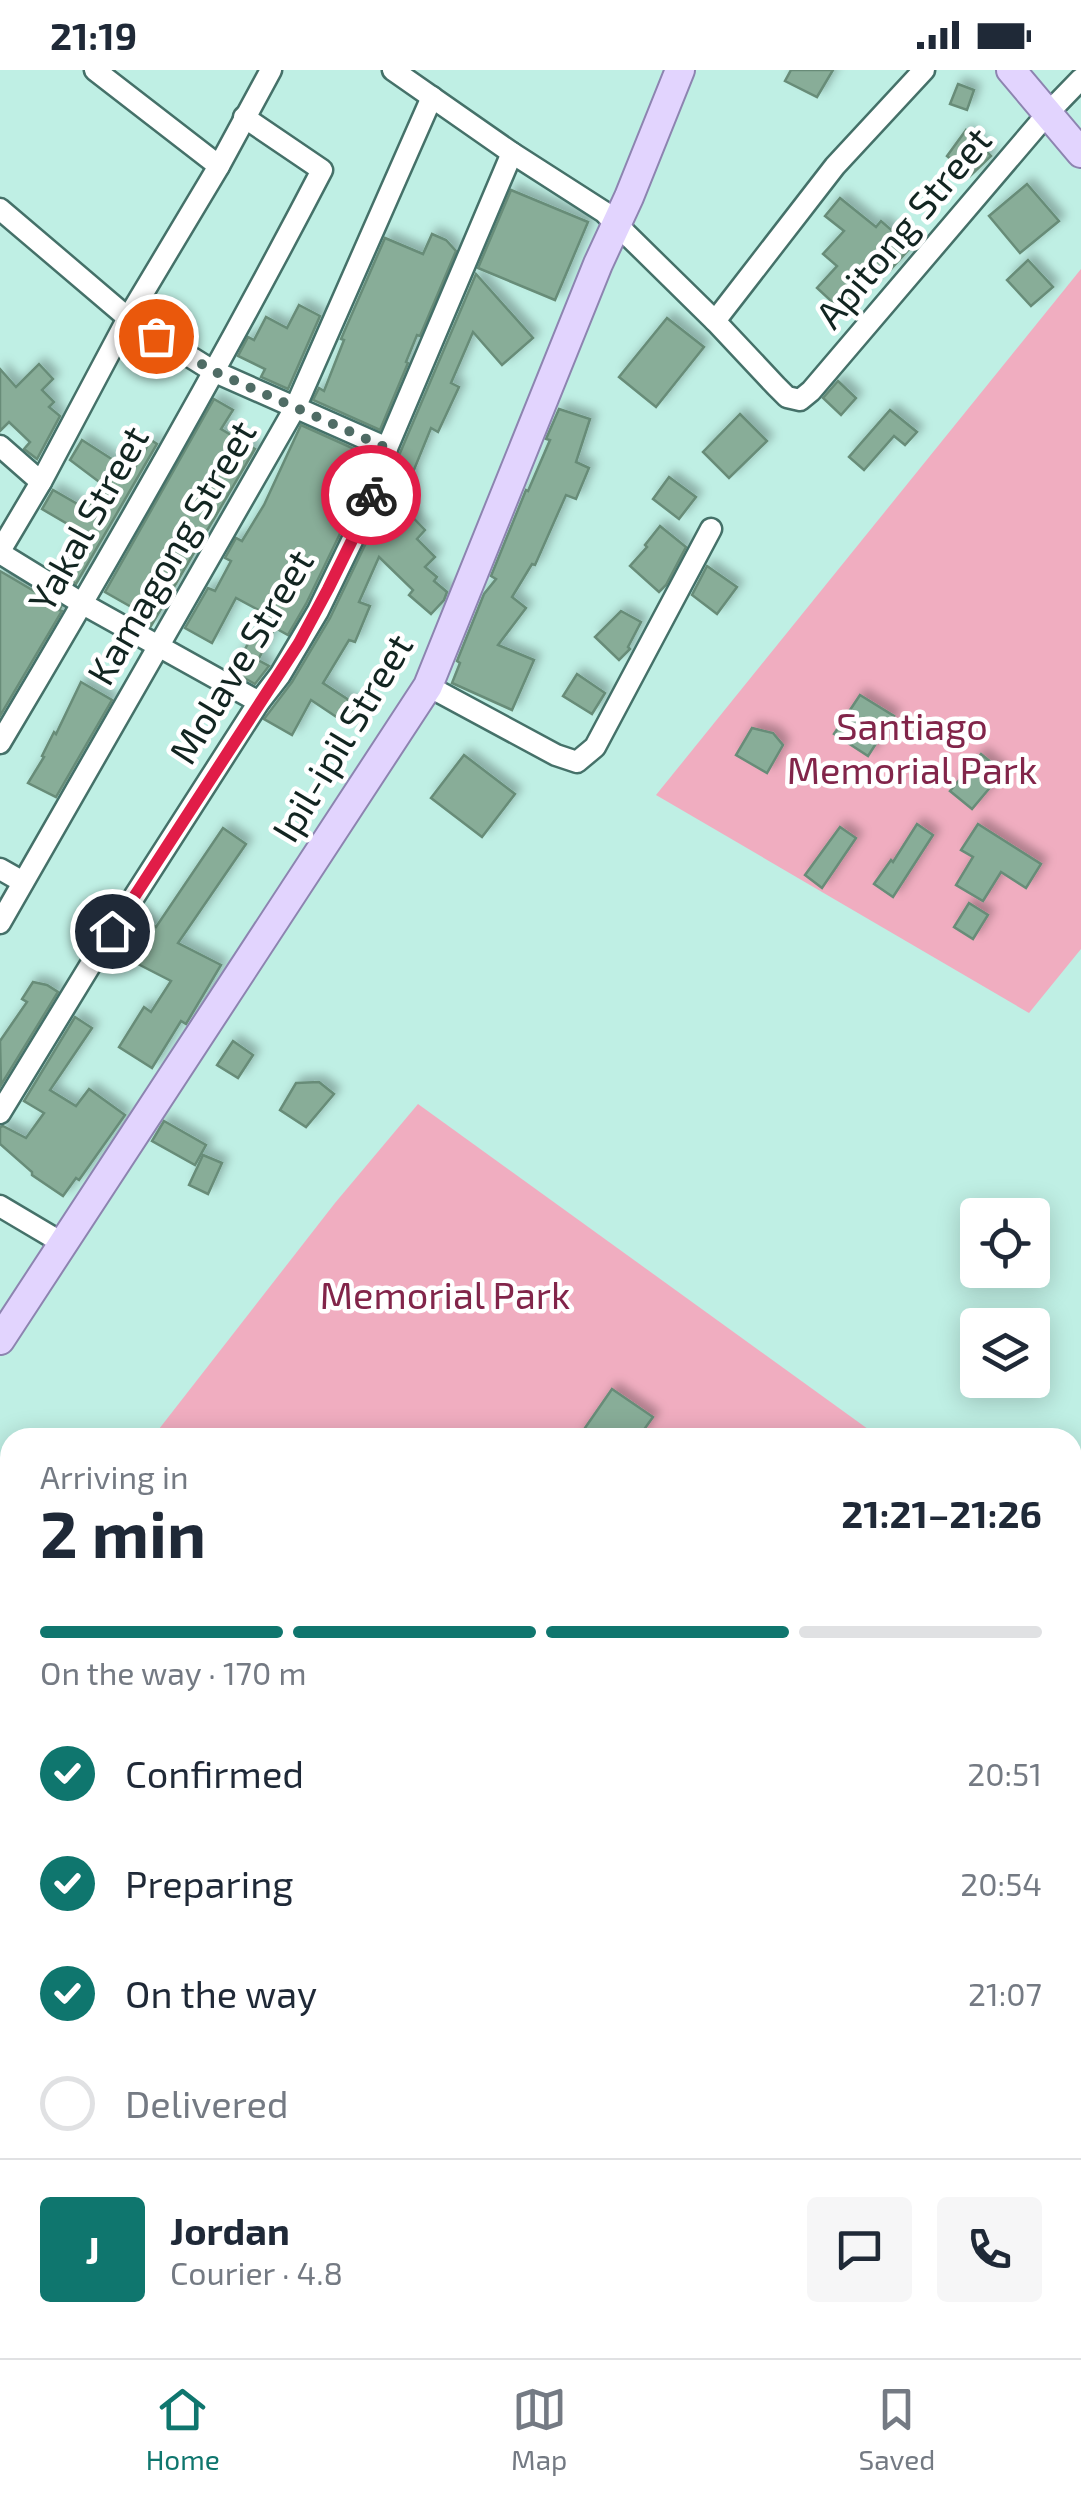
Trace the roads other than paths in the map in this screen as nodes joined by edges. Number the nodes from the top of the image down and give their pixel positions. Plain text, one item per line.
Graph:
1 (96, 70) edge
2 (271, 70) edge
3 (394, 70) edge
4 (680, 70) edge
5 (924, 70) edge
6 (1005, 71) edge
7 (1081, 79) edge
8 (432, 97) junction
9 (1048, 113) junction
10 (244, 116) junction
11 (1081, 153) edge
12 (512, 154) junction
13 (218, 166) junction
14 (0, 209) edge
15 (616, 223) junction
16 (128, 318) junction
17 (715, 321) junction
18 (213, 371) junction
19 (295, 408) junction
20 (0, 446) edge
21 (387, 448) junction
22 (41, 482) junction
23 (711, 529) dead end
24 (0, 552) edge
25 (82, 604) junction
26 (160, 646) junction
27 (428, 686) junction
28 (259, 702) junction
29 (0, 742) edge
30 (0, 869) edge
31 (23, 882) junction
32 (0, 923) edge
33 (0, 1114) edge
34 (0, 1206) edge
35 (64, 1244) junction
36 (0, 1340) edge

1 - 13 street
2 - 10 street
3 - 8 street
4 - 15 main road, Ipil-ipil Street
5 - 17 street
6 - 9 main road
7 - 9 street, Apitong Street
8 - 12 street
8 - 19 street, Kamagong Street
9 - 11 main road
9 - 17 street, Apitong Street
10 - 13 street
10 - 18 street, Yakal Street
12 - 15 street
12 - 21 street, Molave Street
13 - 16 street
14 - 16 street
15 - 17 street
15 - 27 main road, Ipil-ipil Street
16 - 18 street
16 - 22 street
18 - 19 street
18 - 25 street, Yakal Street
19 - 21 street
19 - 26 street, Kamagong Street
20 - 22 street
21 - 28 street, Molave Street
22 - 24 street
23 - 27 street
24 - 25 street
25 - 26 street
25 - 29 street, Yakal Street
26 - 28 street
26 - 31 street, Kamagong Street
27 - 35 main road, Ipil-ipil Street
28 - 33 street, Molave Street
30 - 31 street
31 - 32 street, Kamagong Street
34 - 35 street
35 - 36 main road, Ipil-ipil Street

